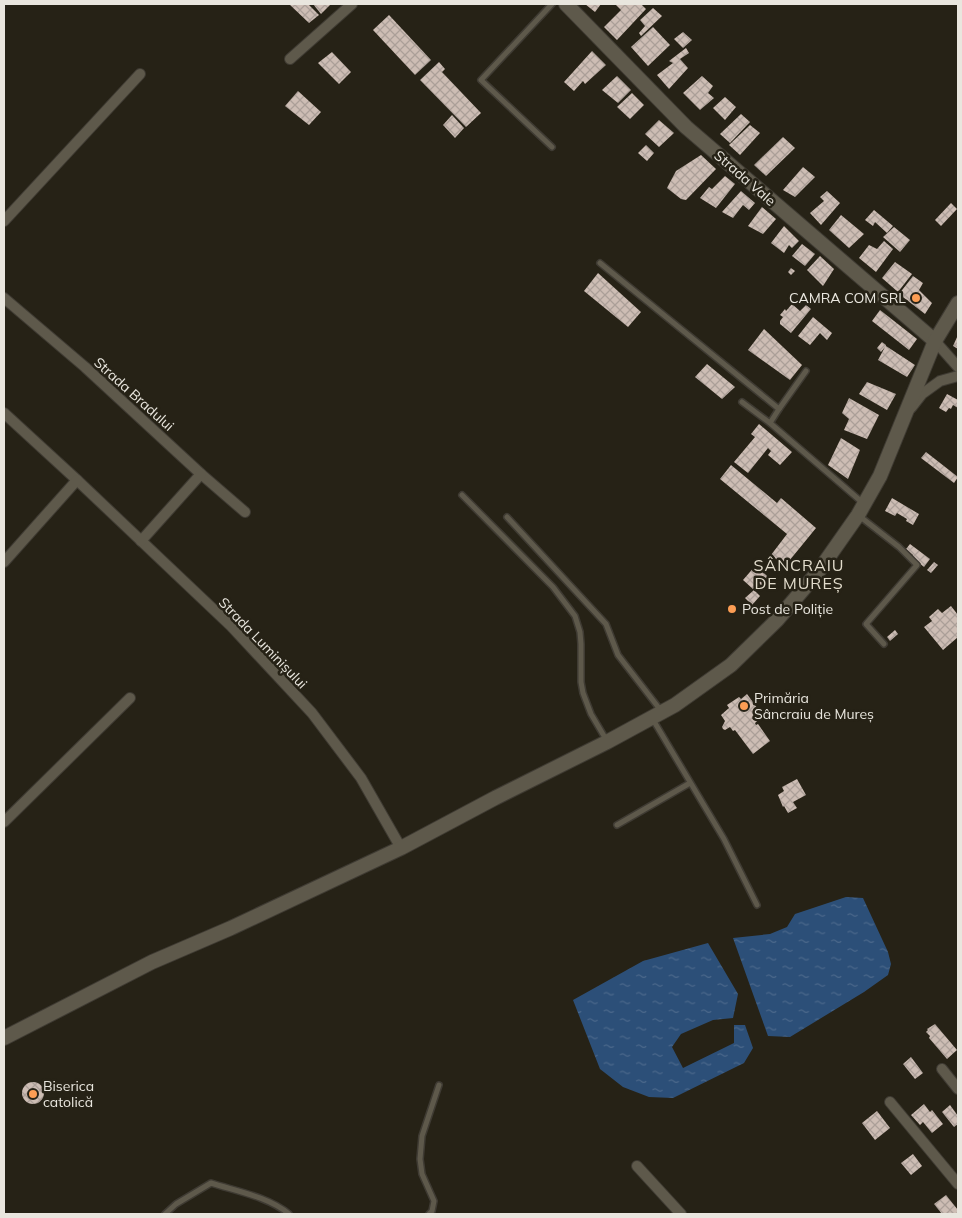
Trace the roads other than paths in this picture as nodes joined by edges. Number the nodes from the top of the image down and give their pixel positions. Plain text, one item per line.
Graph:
1 (352, 4) edge
2 (552, 4) edge
3 (566, 4) edge
4 (290, 59) dead end
5 (140, 74) dead end
6 (552, 147) dead end
7 (4, 221) edge
8 (600, 263) dead end
9 (4, 298) edge
10 (958, 302) edge
11 (935, 341) junction
12 (958, 367) edge
13 (806, 371) dead end
14 (958, 376) edge
15 (742, 402) dead end
16 (779, 409) junction
17 (4, 413) edge
18 (906, 414) junction
19 (770, 423) junction
20 (202, 474) junction
21 (77, 480) junction
22 (462, 495) dead end
23 (861, 510) junction
24 (246, 512) dead end
25 (507, 517) dead end
26 (141, 541) junction
27 (4, 562) edge
28 (884, 644) dead end
29 (130, 698) dead end
30 (657, 715) junction
31 (607, 742) junction
32 (690, 783) junction
33 (4, 822) edge
34 (617, 825) dead end
35 (401, 848) junction
36 (757, 905) dead end
37 (4, 1038) edge
38 (942, 1070) dead end
39 (439, 1085) dead end
40 (958, 1089) edge
41 (890, 1102) dead end
42 (637, 1166) dead end
43 (958, 1184) edge
44 (165, 1214) edge
45 (289, 1214) edge
46 (429, 1214) edge
47 (681, 1214) edge

1 - 4 street
2 - 6 lane
3 - 11 main road, Strada Vale
5 - 7 street
8 - 16 lane
9 - 20 street, Strada Bradului
10 - 11 main road
11 - 12 street
11 - 18 main road
13 - 16 lane
14 - 18 street
15 - 19 lane
16 - 19 lane
17 - 21 street, Strada Luminișului
18 - 23 main road
19 - 23 lane
20 - 24 street, Strada Bradului
20 - 26 street
21 - 26 street, Strada Luminișului
21 - 27 street
22 - 31 lane
23 - 28 lane
23 - 30 main road
25 - 30 lane
26 - 35 street, Strada Luminișului
29 - 33 street
30 - 31 main road
30 - 32 lane
31 - 35 main road
32 - 34 lane
32 - 36 lane
35 - 37 main road
38 - 40 street
39 - 46 lane
41 - 43 street
42 - 47 street
44 - 45 lane

